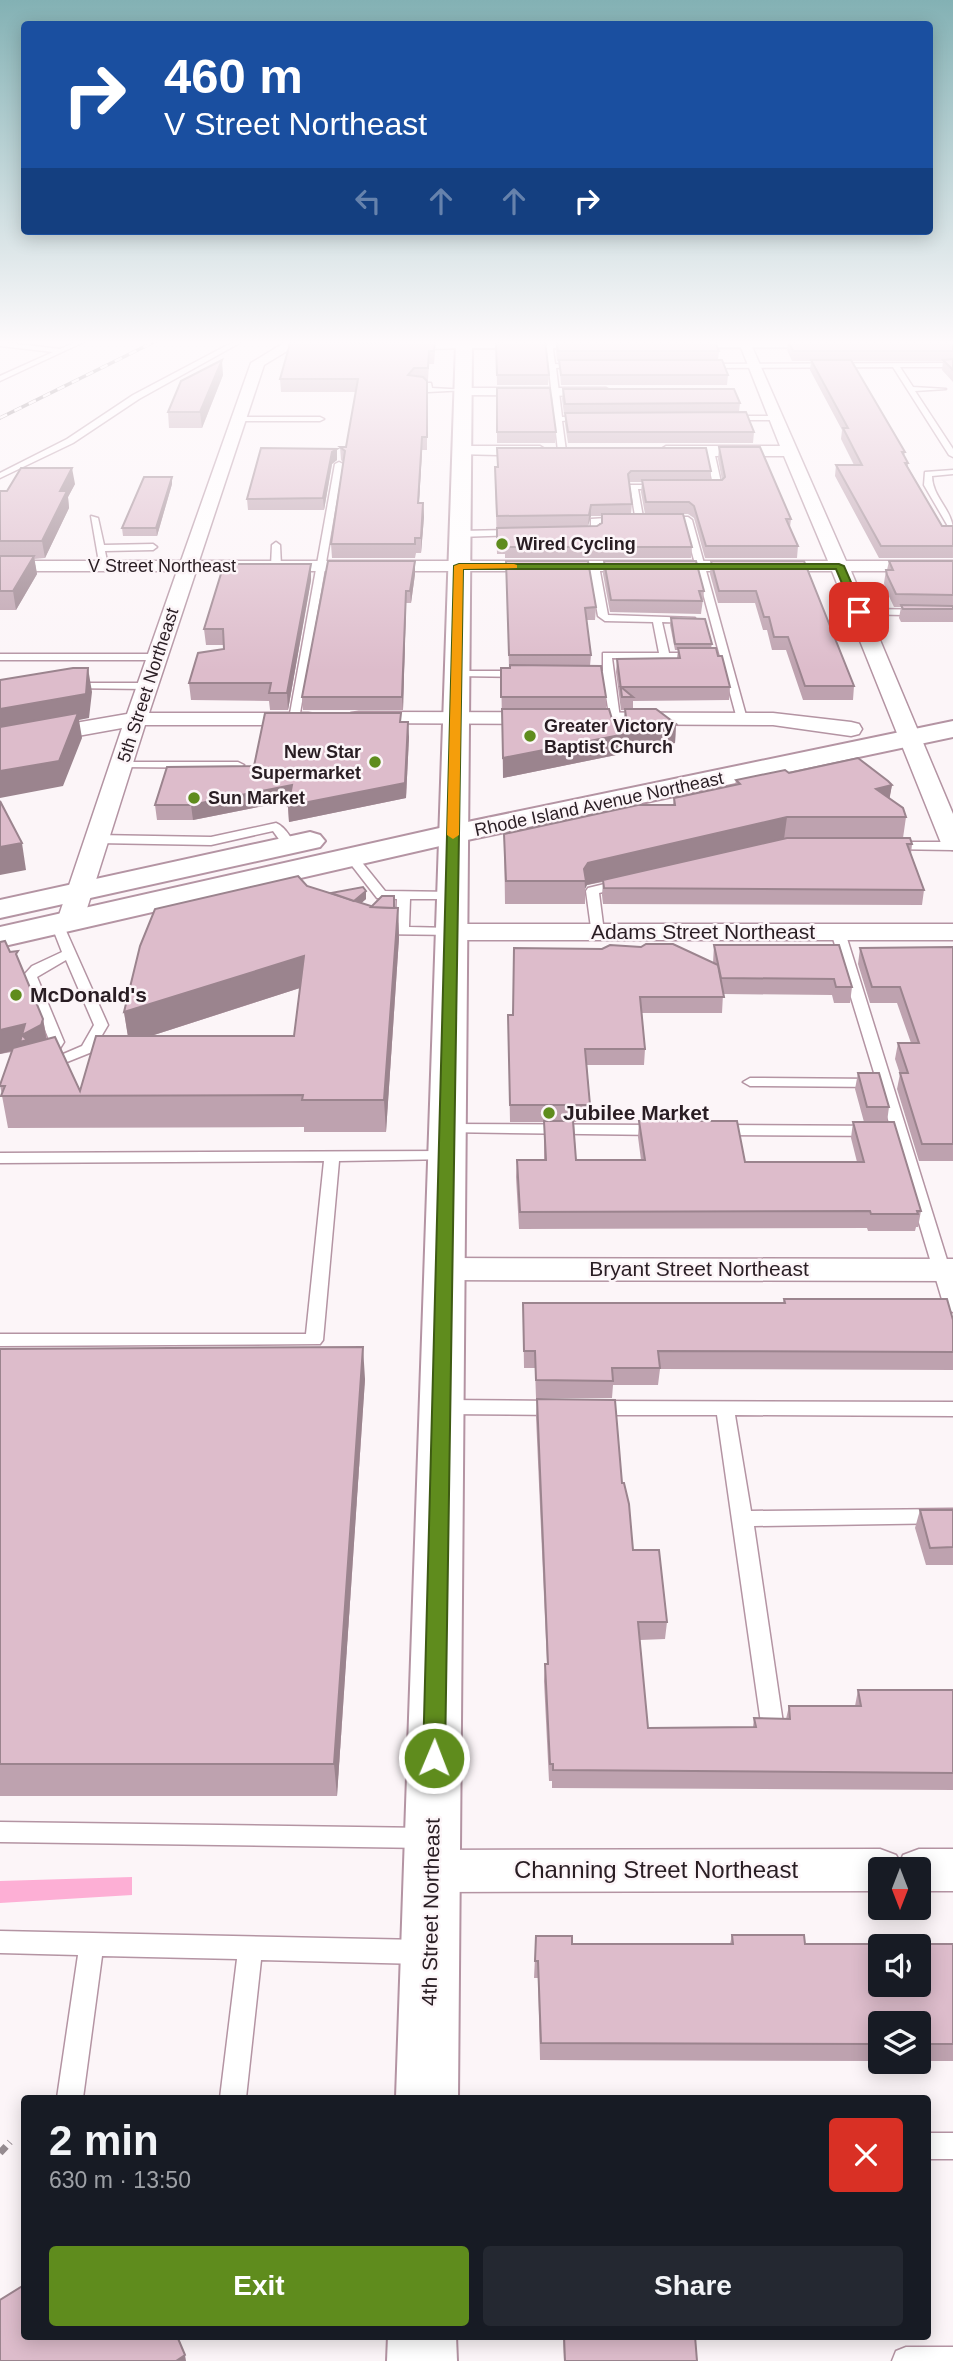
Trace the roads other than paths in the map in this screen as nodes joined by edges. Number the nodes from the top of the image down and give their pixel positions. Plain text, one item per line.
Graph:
1 (52, 450) edge
2 (228, 450) edge
3 (461, 451) joint
4 (569, 451) edge
5 (656, 451) edge
6 (710, 451) junction
7 (790, 451) joint
8 (339, 464) edge
9 (953, 472) edge
10 (0, 476) edge
11 (670, 487) edge
12 (694, 487) edge
13 (94, 518) dead end
14 (639, 520) junction
15 (953, 528) edge
16 (530, 533) edge
17 (569, 533) edge
18 (459, 534) junction
19 (276, 545) dead end
20 (153, 547) dead end
21 (101, 548) junction
22 (0, 566) edge
23 (103, 566) junction
24 (189, 566) junction
25 (276, 566) junction
26 (321, 566) junction
27 (459, 566) junction
28 (594, 566) junction
29 (702, 566) junction
30 (839, 566) junction
31 (953, 566) edge
32 (859, 612) junction
33 (953, 613) edge
34 (657, 620) junction
35 (716, 620) junction
36 (665, 655) junction
37 (725, 656) junction
38 (0, 657) edge
39 (157, 657) junction
40 (456, 674) junction
41 (530, 674) edge
42 (569, 674) edge
43 (608, 674) junction
44 (54, 686) edge
45 (147, 686) junction
46 (953, 708) edge
47 (456, 718) junction
48 (136, 719) junction
49 (294, 719) junction
50 (742, 719) junction
51 (616, 727) junction
52 (905, 728) junction
53 (851, 729) junction
54 (953, 729) edge
55 (0, 743) edge
56 (122, 765) junction
57 (238, 765) edge
58 (454, 823) junction
59 (951, 837) edge
60 (97, 839) junction
61 (876, 846) edge
62 (218, 850) junction
63 (352, 858) junction
64 (288, 870) junction
65 (631, 882) edge
66 (80, 892) junction
67 (453, 895) junction
68 (404, 896) junction
69 (0, 909) edge
70 (362, 925) edge
71 (402, 932) junction
72 (452, 932) junction
73 (597, 932) junction
74 (838, 932) junction
75 (953, 932) edge
76 (66, 933) junction
77 (0, 937) edge
78 (750, 1082) dead end
79 (885, 1083) junction
80 (680, 1130) edge
81 (708, 1130) edge
82 (899, 1130) junction
83 (447, 1143) junction
84 (332, 1157) junction
85 (0, 1158) edge
86 (444, 1269) junction
87 (948, 1270) edge
88 (953, 1307) edge
89 (0, 1340) edge
90 (442, 1407) junction
91 (725, 1408) junction
92 (953, 1409) edge
93 (953, 1517) edge
94 (743, 1519) junction
95 (772, 1723) edge
96 (0, 1832) edge
97 (432, 1854) junction
98 (868, 1870) edge
99 (931, 1870) edge
100 (953, 1870) edge
101 (0, 1942) edge
102 (92, 1944) junction
103 (250, 1949) junction
104 (430, 1952) junction
105 (70, 2095) edge
106 (233, 2095) edge
107 (427, 2095) edge
108 (931, 2146) edge
109 (953, 2146) edge
110 (422, 2340) edge
111 (422, 2361) edge
112 (906, 2361) edge
113 (953, 2361) edge

1 - 10 lane
2 - 24 street, 5th Street Northeast
3 - 4 street
3 - 18 street, 4th Street Northeast
5 - 6 street
6 - 7 street
6 - 12 lane
7 - 30 street
8 - 26 lane
9 - 15 lane
11 - 14 lane
13 - 21 lane
14 - 17 lane
14 - 29 lane
16 - 18 lane
18 - 27 street, 4th Street Northeast
19 - 25 lane
20 - 21 lane
21 - 23 lane
22 - 23 street, V Street Northeast
23 - 24 street, V Street Northeast
24 - 25 street, V Street Northeast
24 - 39 street, 5th Street Northeast
25 - 26 street, V Street Northeast
26 - 27 street, V Street Northeast
26 - 49 lane
27 - 28 street, V Street Northeast
27 - 40 street, 4th Street Northeast
28 - 29 street, V Street Northeast
28 - 34 lane
29 - 30 street, V Street Northeast
29 - 35 lane
30 - 31 street, V Street Northeast
30 - 32 street
32 - 33 lane
32 - 52 street
34 - 35 lane
34 - 36 lane
35 - 37 lane
36 - 37 lane
36 - 43 lane
37 - 50 lane
38 - 39 lane
39 - 45 street, 5th Street Northeast
40 - 41 lane
40 - 47 street, 4th Street Northeast
42 - 43 lane
43 - 51 lane
44 - 45 lane
45 - 48 street, 5th Street Northeast
46 - 52 street, Rhode Island Avenue Northeast
47 - 49 street
47 - 51 street
47 - 58 street, 4th Street Northeast
48 - 49 street
48 - 55 street
48 - 56 street, 5th Street Northeast
50 - 51 street
50 - 53 street
52 - 53 street, Rhode Island Avenue Northeast
52 - 54 street, Rhode Island Avenue Northeast
52 - 58 street, Rhode Island Avenue Northeast
52 - 59 street
53 - 58 street, Rhode Island Avenue Northeast
56 - 57 lane
56 - 60 street, 5th Street Northeast
58 - 63 street, Rhode Island Avenue Northeast
58 - 64 street, Rhode Island Avenue Northeast
58 - 67 street, 4th Street Northeast
59 - 61 lane
60 - 62 lane
60 - 66 street, 5th Street Northeast
62 - 64 street, Rhode Island Avenue Northeast
62 - 66 street, Rhode Island Avenue Northeast
63 - 64 street, Rhode Island Avenue Northeast
63 - 68 lane
64 - 76 street, Rhode Island Avenue Northeast
65 - 73 lane
66 - 69 street, Rhode Island Avenue Northeast
66 - 76 street, 5th Street Northeast
67 - 68 lane
67 - 72 street, 4th Street Northeast
68 - 71 lane
70 - 71 lane
71 - 72 lane
72 - 73 street, Adams Street Northeast
72 - 83 street, 4th Street Northeast
73 - 74 street, Adams Street Northeast
74 - 75 street, Adams Street Northeast
74 - 79 lane
76 - 76 lane
76 - 77 street, Rhode Island Avenue Northeast
78 - 79 lane
79 - 82 lane
80 - 83 lane
81 - 82 lane
82 - 87 lane
83 - 84 lane
83 - 86 street, 4th Street Northeast
84 - 85 lane
84 - 89 lane
86 - 87 street, Bryant Street Northeast
86 - 90 street, 4th Street Northeast
87 - 88 lane
90 - 91 lane
90 - 97 street, 4th Street Northeast
91 - 92 lane
91 - 94 lane
93 - 94 lane
94 - 95 lane
96 - 97 lane
97 - 98 street, Channing Street Northeast
97 - 104 street, 4th Street Northeast
99 - 100 street
101 - 102 lane
102 - 103 lane
102 - 105 lane
103 - 104 lane
103 - 106 lane
104 - 107 street, 4th Street Northeast
108 - 109 lane
110 - 111 street
112 - 113 lane

